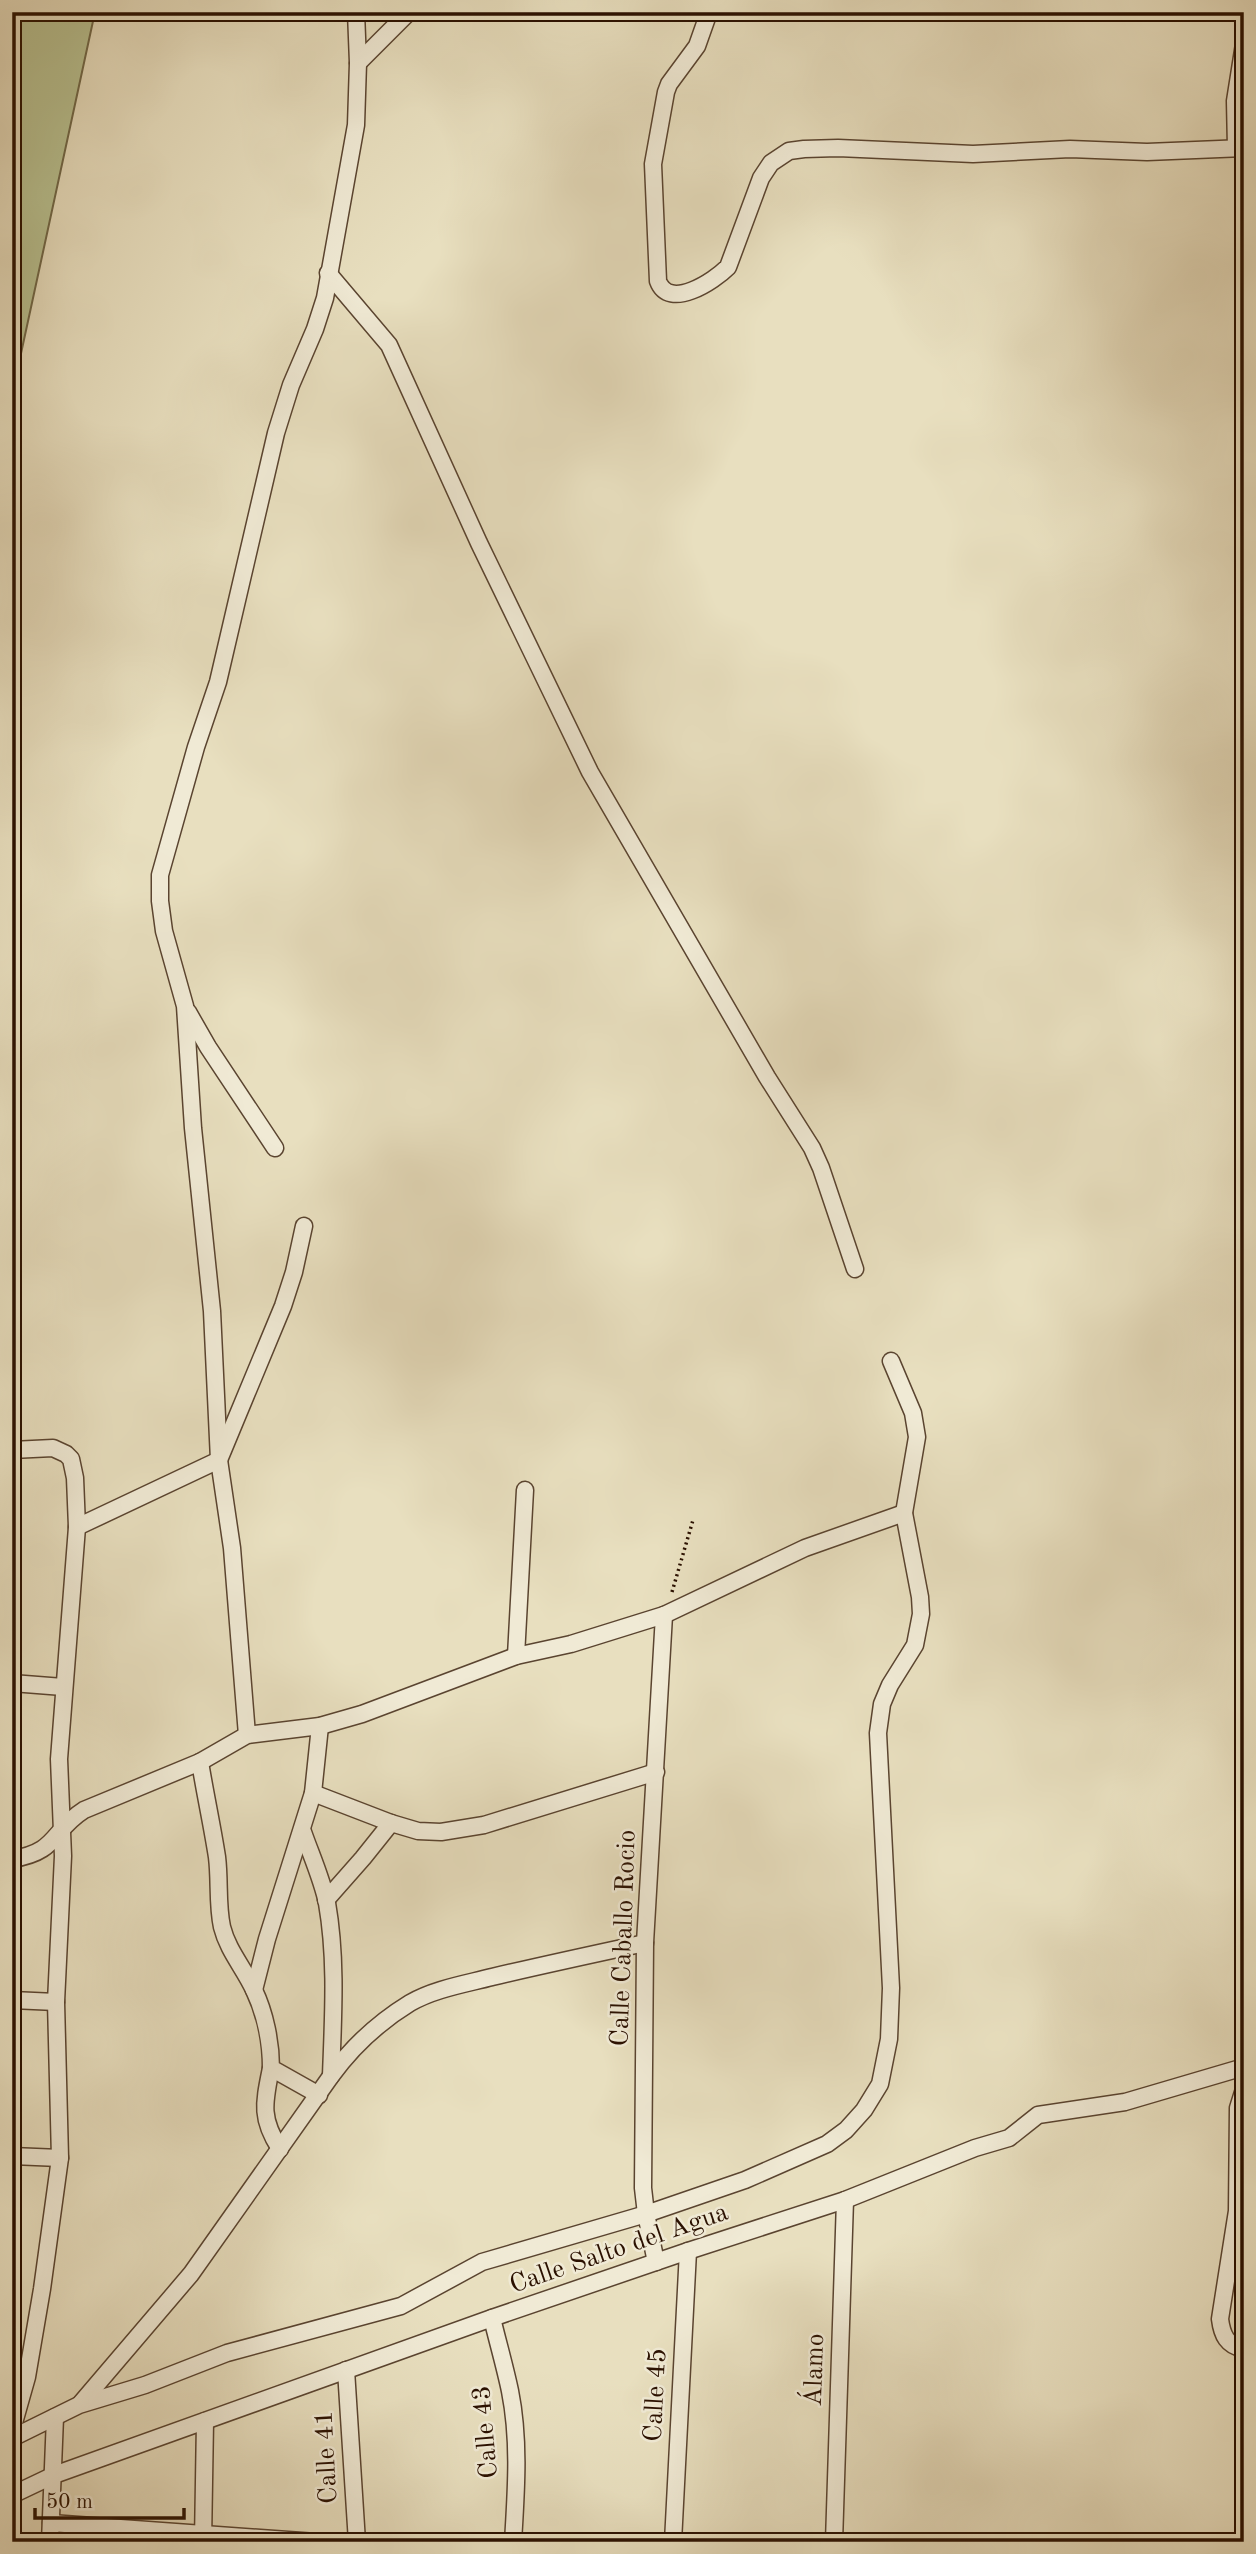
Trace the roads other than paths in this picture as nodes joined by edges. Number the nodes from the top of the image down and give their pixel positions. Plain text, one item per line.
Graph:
1 (356, 12) edge
2 (409, 12) edge
3 (709, 12) edge
4 (1244, 44) edge
5 (358, 63) junction
6 (1240, 148) edge
7 (328, 273) junction
8 (185, 1006) junction
9 (275, 1148) dead end
10 (303, 1226) dead end
11 (855, 1269) dead end
12 (891, 1361) dead end
13 (12, 1450) edge
14 (219, 1460) junction
15 (525, 1490) dead end
16 (904, 1513) junction
17 (77, 1527) junction
18 (664, 1615) junction
19 (516, 1656) junction
20 (12, 1683) edge
21 (64, 1687) junction
22 (320, 1726) junction
23 (247, 1735) junction
24 (200, 1762) junction
25 (656, 1772) junction
26 (313, 1793) junction
27 (391, 1823) junction
28 (62, 1829) junction
29 (303, 1832) junction
30 (12, 1859) edge
31 (326, 1900) junction
32 (645, 1944) junction
33 (254, 1990) junction
34 (12, 2000) edge
35 (56, 2002) junction
36 (1244, 2067) edge
37 (271, 2068) junction
38 (331, 2076) junction
39 (1244, 2089) edge
40 (318, 2095) junction
41 (279, 2149) junction
42 (12, 2156) edge
43 (60, 2158) junction
44 (845, 2200) junction
45 (646, 2214) junction
46 (688, 2251) junction
47 (656, 2262) junction
48 (492, 2318) junction
49 (1244, 2349) edge
50 (346, 2370) junction
51 (79, 2405) junction
52 (55, 2417) junction
53 (205, 2421) junction
54 (12, 2430) edge
55 (12, 2438) edge
56 (54, 2475) junction
57 (12, 2495) edge
58 (51, 2524) junction
59 (203, 2538) edge
60 (50, 2542) edge
61 (316, 2542) edge
62 (357, 2542) edge
63 (513, 2542) edge
64 (673, 2542) edge
65 (834, 2542) edge

1 - 5 street
2 - 5 street
3 - 6 street
4 - 6 street
5 - 7 street
7 - 8 street
7 - 11 street
8 - 9 street
8 - 14 street
10 - 14 street
12 - 16 street
13 - 17 street
14 - 17 street
14 - 23 street
15 - 19 street
16 - 18 street
16 - 45 street, Calle Salto del Agua
17 - 21 street
18 - 19 street
18 - 25 street, Calle Caballo Rocio
19 - 22 street
20 - 21 street
21 - 28 street
22 - 23 street
22 - 26 street
23 - 24 street
24 - 28 street
24 - 33 street
25 - 27 street
25 - 32 street, Calle Caballo Rocio
26 - 27 street
26 - 29 street
27 - 31 street
28 - 30 street
28 - 35 street
29 - 31 street
29 - 33 street
31 - 38 street
32 - 38 street
32 - 45 street, Calle Caballo Rocio
33 - 37 street
34 - 35 street
35 - 43 street
36 - 44 street, Calle Salto del Agua
37 - 40 street
37 - 41 street
38 - 40 street
39 - 49 street
40 - 41 street
41 - 51 street
42 - 43 street
43 - 54 street
44 - 46 street, Calle Salto del Agua
44 - 65 street, Álamo
45 - 47 street, Calle Caballo Rocio
45 - 51 street, Calle Salto del Agua
46 - 47 street, Calle Salto del Agua
46 - 64 street, Calle 45
47 - 48 street, Calle Salto del Agua
48 - 50 street, Calle Salto del Agua
48 - 63 street, Calle 43
50 - 53 street, Calle Salto del Agua
50 - 62 street, Calle 41
51 - 52 street, Calle Salto del Agua
52 - 55 street, Calle Salto del Agua
52 - 56 street
53 - 56 street, Calle Salto del Agua
53 - 59 street
56 - 57 street, Calle Salto del Agua
56 - 58 street
58 - 59 street
58 - 60 street
59 - 61 street

